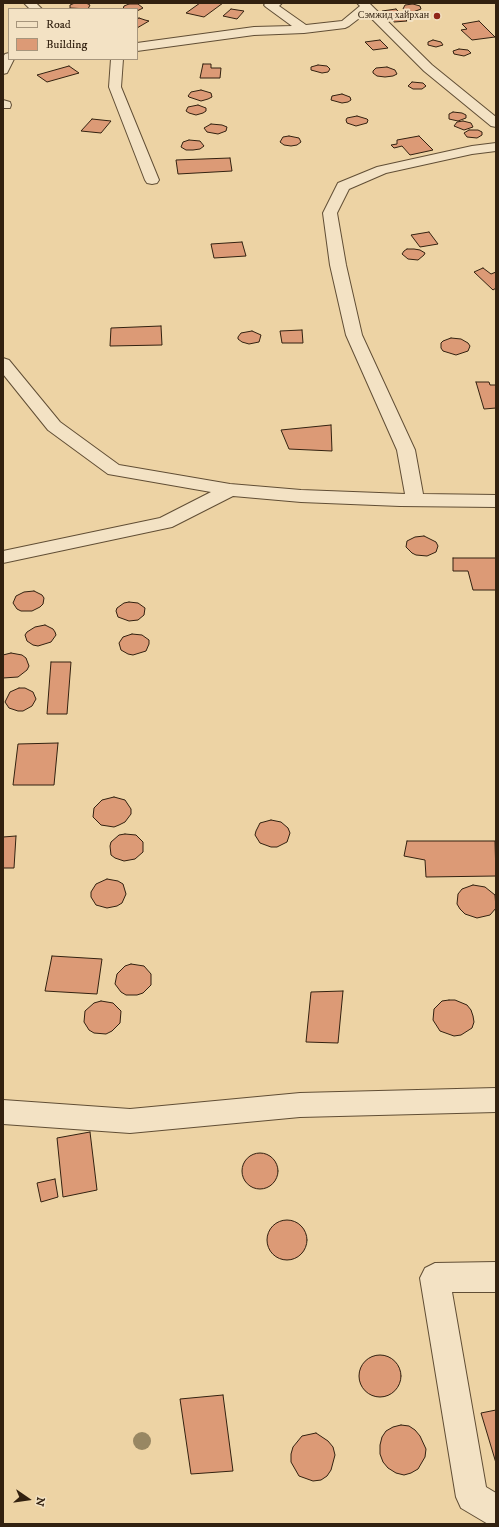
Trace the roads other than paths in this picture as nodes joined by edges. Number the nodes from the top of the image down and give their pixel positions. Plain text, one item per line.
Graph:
1 (276, 3) edge
2 (364, 5) edge
3 (304, 29) junction
4 (138, 47) edge
5 (8, 59) edge
6 (117, 60) edge
7 (3, 70) edge
8 (496, 123) edge
9 (496, 147) edge
10 (152, 180) dead end
11 (3, 363) edge
12 (230, 490) junction
13 (415, 500) junction
14 (496, 501) edge
15 (3, 556) edge
16 (496, 1100) edge
17 (3, 1112) edge
18 (496, 1277) edge
19 (496, 1511) edge

1 - 3 street
2 - 3 street
2 - 8 street
3 - 4 street
5 - 7 street
6 - 10 street
9 - 13 street
11 - 12 street
12 - 13 street
12 - 15 street
13 - 14 street
16 - 17 street
18 - 19 street

